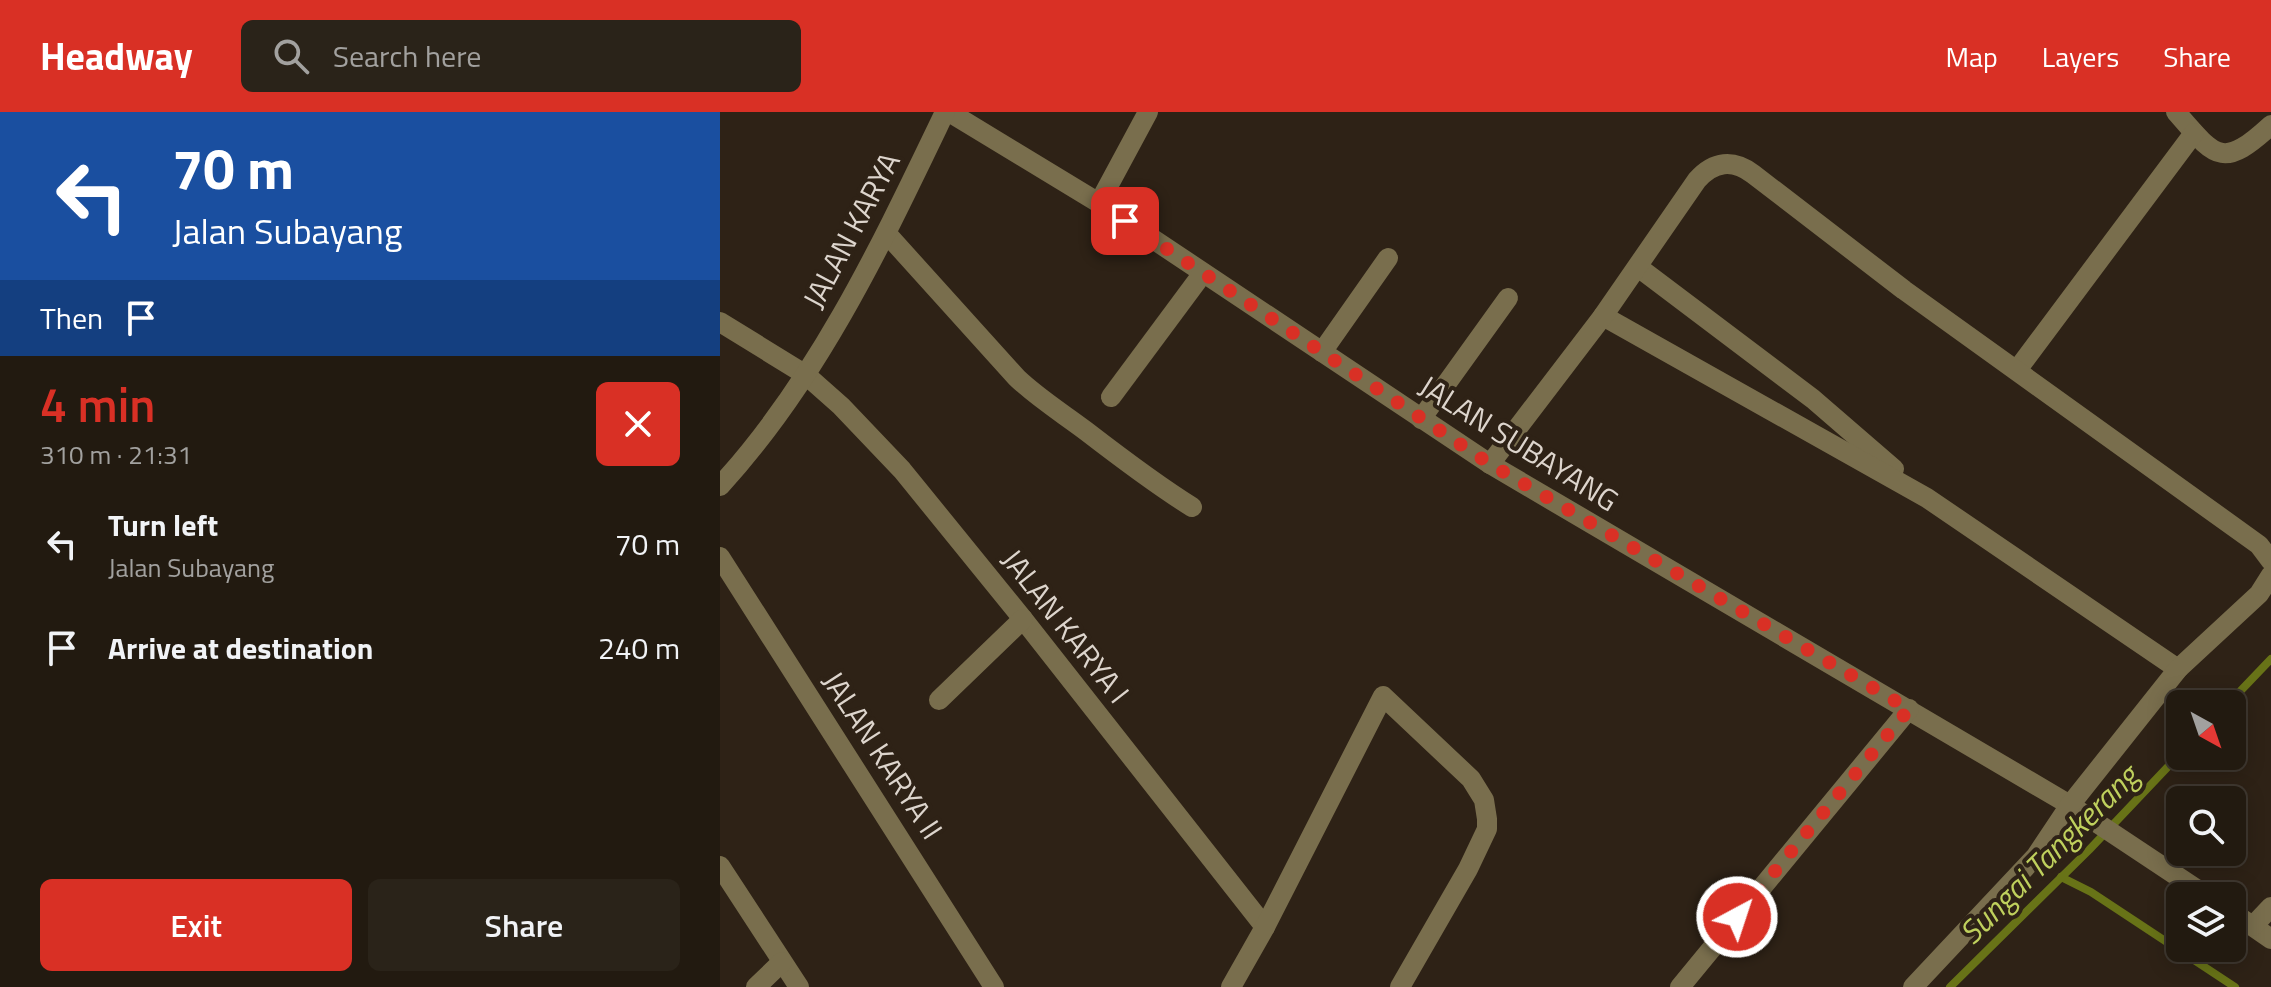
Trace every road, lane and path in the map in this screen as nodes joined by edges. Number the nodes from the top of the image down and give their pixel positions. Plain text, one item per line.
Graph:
1 (947, 112) edge
2 (1148, 112) edge
3 (2176, 112) edge
4 (2271, 125) edge
5 (2194, 133) junction
6 (1099, 203) junction
7 (887, 234) junction
8 (1388, 258) dead end
9 (1638, 267) junction
10 (1203, 273) junction
11 (1508, 298) dead end
12 (1603, 316) junction
13 (720, 322) edge
14 (1322, 352) junction
15 (2017, 370) junction
16 (806, 375) junction
17 (1111, 397) dead end
18 (1421, 419) junction
19 (1490, 464) junction
20 (720, 486) edge
21 (1927, 498) junction
22 (1192, 507) dead end
23 (720, 557) edge
24 (2271, 561) edge
25 (2271, 575) edge
26 (1023, 619) junction
27 (2178, 669) junction
28 (939, 700) dead end
29 (1909, 709) junction
30 (2070, 805) junction
31 (720, 866) edge
32 (2185, 882) edge
33 (2271, 907) edge
34 (2246, 921) edge
35 (2253, 926) junction
36 (1265, 927) junction
37 (2271, 939) edge
38 (782, 962) junction
39 (756, 987) edge
40 (799, 987) edge
41 (994, 987) edge
42 (1231, 987) edge
43 (1400, 987) edge
44 (1680, 987) edge
45 (1913, 987) edge

1 - 6 street, JALAN SUBAYANG
1 - 7 street, JALAN KARYA
2 - 6 street
3 - 5 street
4 - 5 street
5 - 15 street
6 - 10 street, JALAN SUBAYANG
7 - 16 street, JALAN KARYA
7 - 22 street
8 - 14 street
9 - 12 street
9 - 15 street
9 - 21 street
10 - 14 street, JALAN SUBAYANG
10 - 17 street
11 - 18 street
12 - 19 street
12 - 21 street
13 - 16 street
14 - 18 street, JALAN SUBAYANG
15 - 24 street
16 - 20 street, JALAN KARYA
16 - 26 street, JALAN KARYA I
18 - 19 street, JALAN SUBAYANG
19 - 29 street, JALAN SUBAYANG
21 - 27 street
23 - 41 street, JALAN KARYA II
25 - 27 street
26 - 28 street
26 - 36 street, JALAN KARYA I
27 - 30 street
29 - 30 street, JALAN SUBAYANG
29 - 44 street
30 - 32 street, JALAN SUBAYANG
30 - 45 street
31 - 38 street
33 - 35 street
34 - 35 street
35 - 37 street
36 - 42 street
36 - 43 street
38 - 39 street
38 - 40 street

